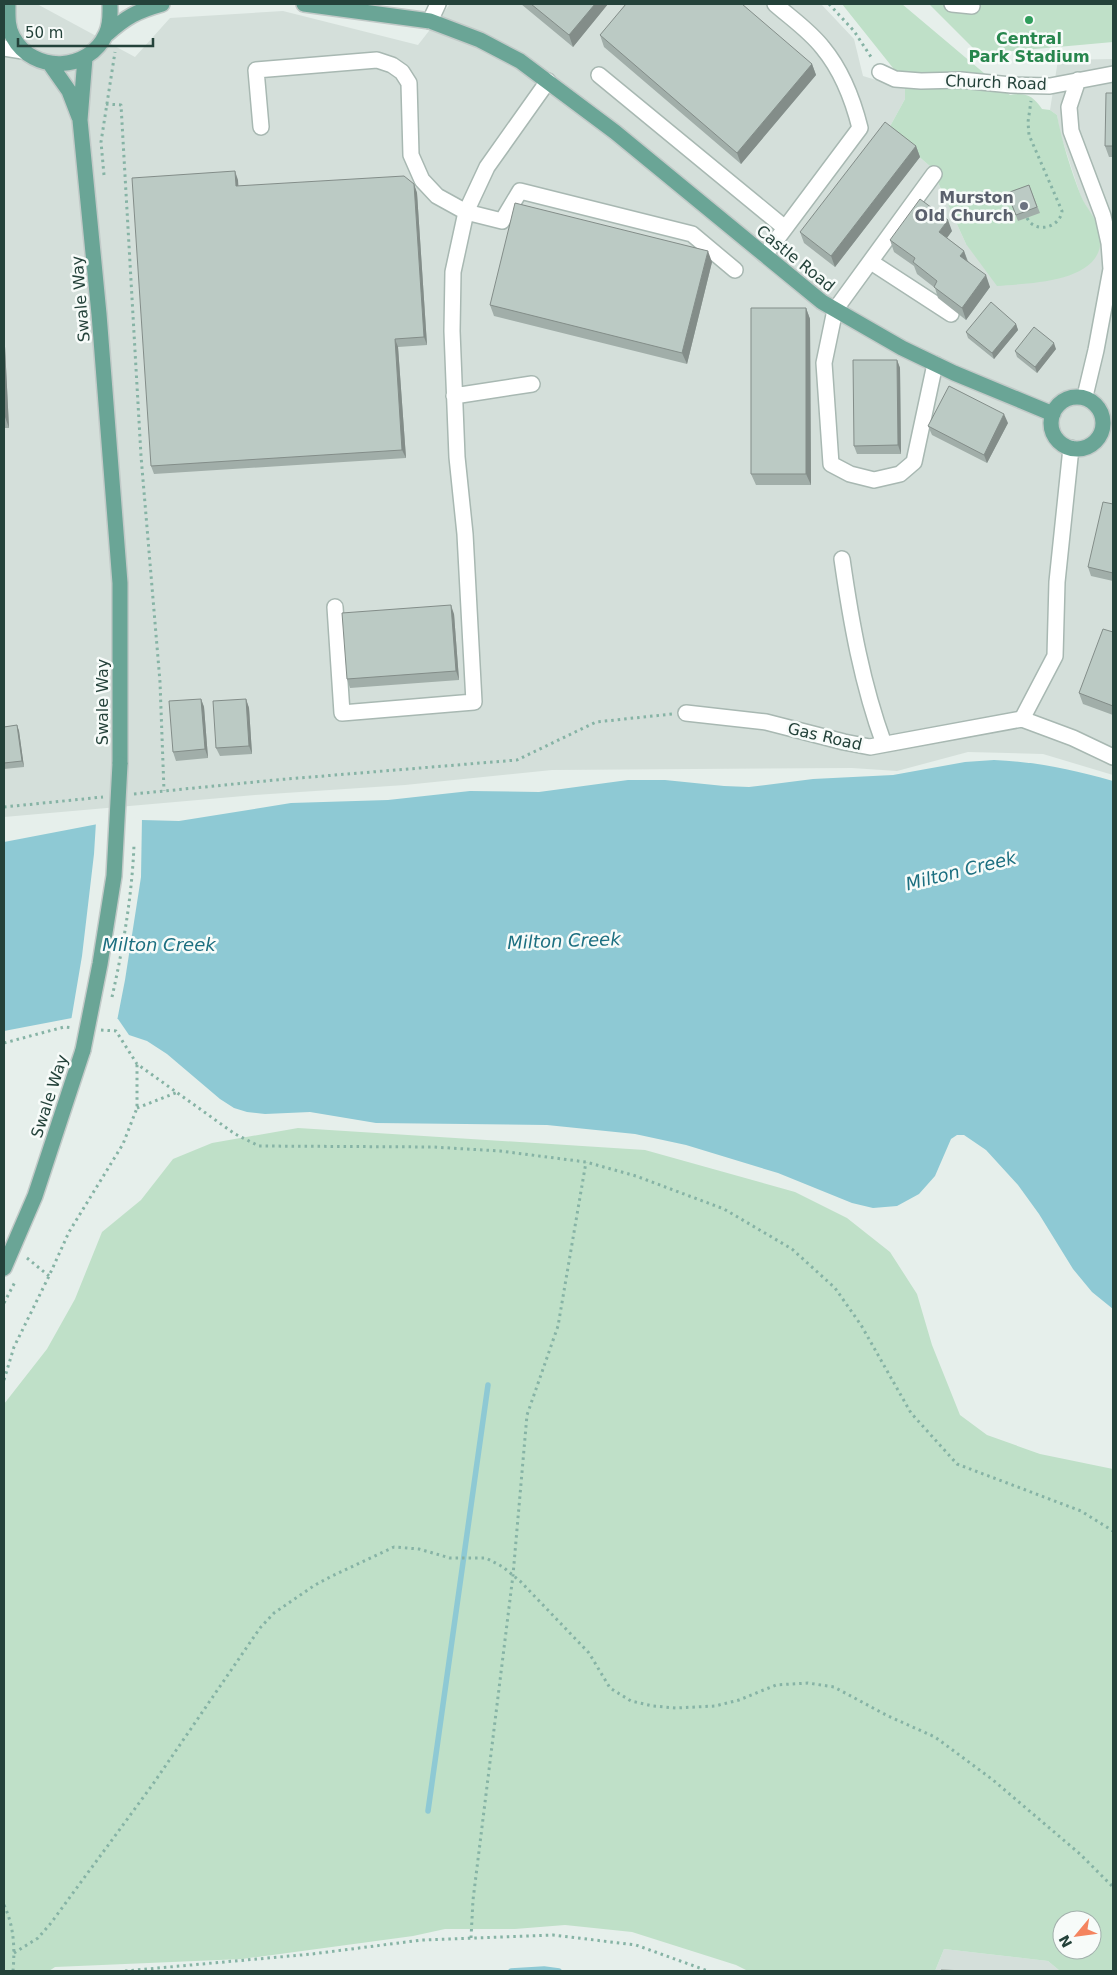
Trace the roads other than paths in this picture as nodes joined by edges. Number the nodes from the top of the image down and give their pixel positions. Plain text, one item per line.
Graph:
1 (7, 4) edge
2 (110, 4) edge
3 (162, 4) edge
4 (304, 4) edge
5 (438, 4) edge
6 (775, 4) edge
7 (952, 4) edge
8 (972, 4) edge
9 (4, 6) edge
10 (430, 21) junction
11 (106, 34) junction
12 (4, 48) edge
13 (23, 51) junction
14 (85, 58) junction
15 (50, 64) junction
16 (880, 72) road end
17 (1113, 74) edge
18 (599, 75) dead end
19 (1078, 80) junction
20 (548, 82) junction
21 (80, 120) junction
22 (261, 127) dead end
23 (934, 174) dead end
24 (466, 212) junction
25 (785, 228) junction
26 (765, 254) junction
27 (870, 262) junction
28 (735, 270) dead end
29 (835, 310) junction
30 (951, 314) edge
31 (934, 364) junction
32 (532, 384) dead end
33 (454, 396) junction
34 (1085, 396) junction
35 (1053, 414) junction
36 (1107, 436) edge
37 (1071, 448) junction
38 (842, 559) dead end
39 (335, 607) dead end
40 (686, 713) road end
41 (1022, 719) junction
42 (884, 744) junction
43 (1113, 757) edge
44 (4, 1268) edge

1 - 9 street
1 - 13 main road
2 - 11 main road
3 - 11 main road
4 - 10 main road, Castle Road
5 - 10 street
6 - 25 street
7 - 8 street
10 - 20 main road, Castle Road
11 - 14 main road
12 - 13 street
13 - 15 main road
14 - 15 main road
14 - 21 main road, Swale Way
15 - 21 main road, Swale Way
16 - 19 street, Church Road
17 - 19 street, Church Road
18 - 25 street
19 - 34 street
20 - 24 street
20 - 26 main road, Castle Road
21 - 44 main road, Swale Way, bridge
22 - 24 street
23 - 27 street
24 - 28 street
24 - 33 street
25 - 26 street
26 - 29 main road, Castle Road
27 - 29 street
27 - 30 street
29 - 31 main road, Castle Road
29 - 31 street
31 - 35 main road, Castle Road
32 - 33 street
33 - 39 street
34 - 35 main road
34 - 36 main road
35 - 37 main road
36 - 37 main road
37 - 41 street
38 - 42 street
40 - 42 street, Gas Road
41 - 42 street, Gas Road
41 - 43 street

